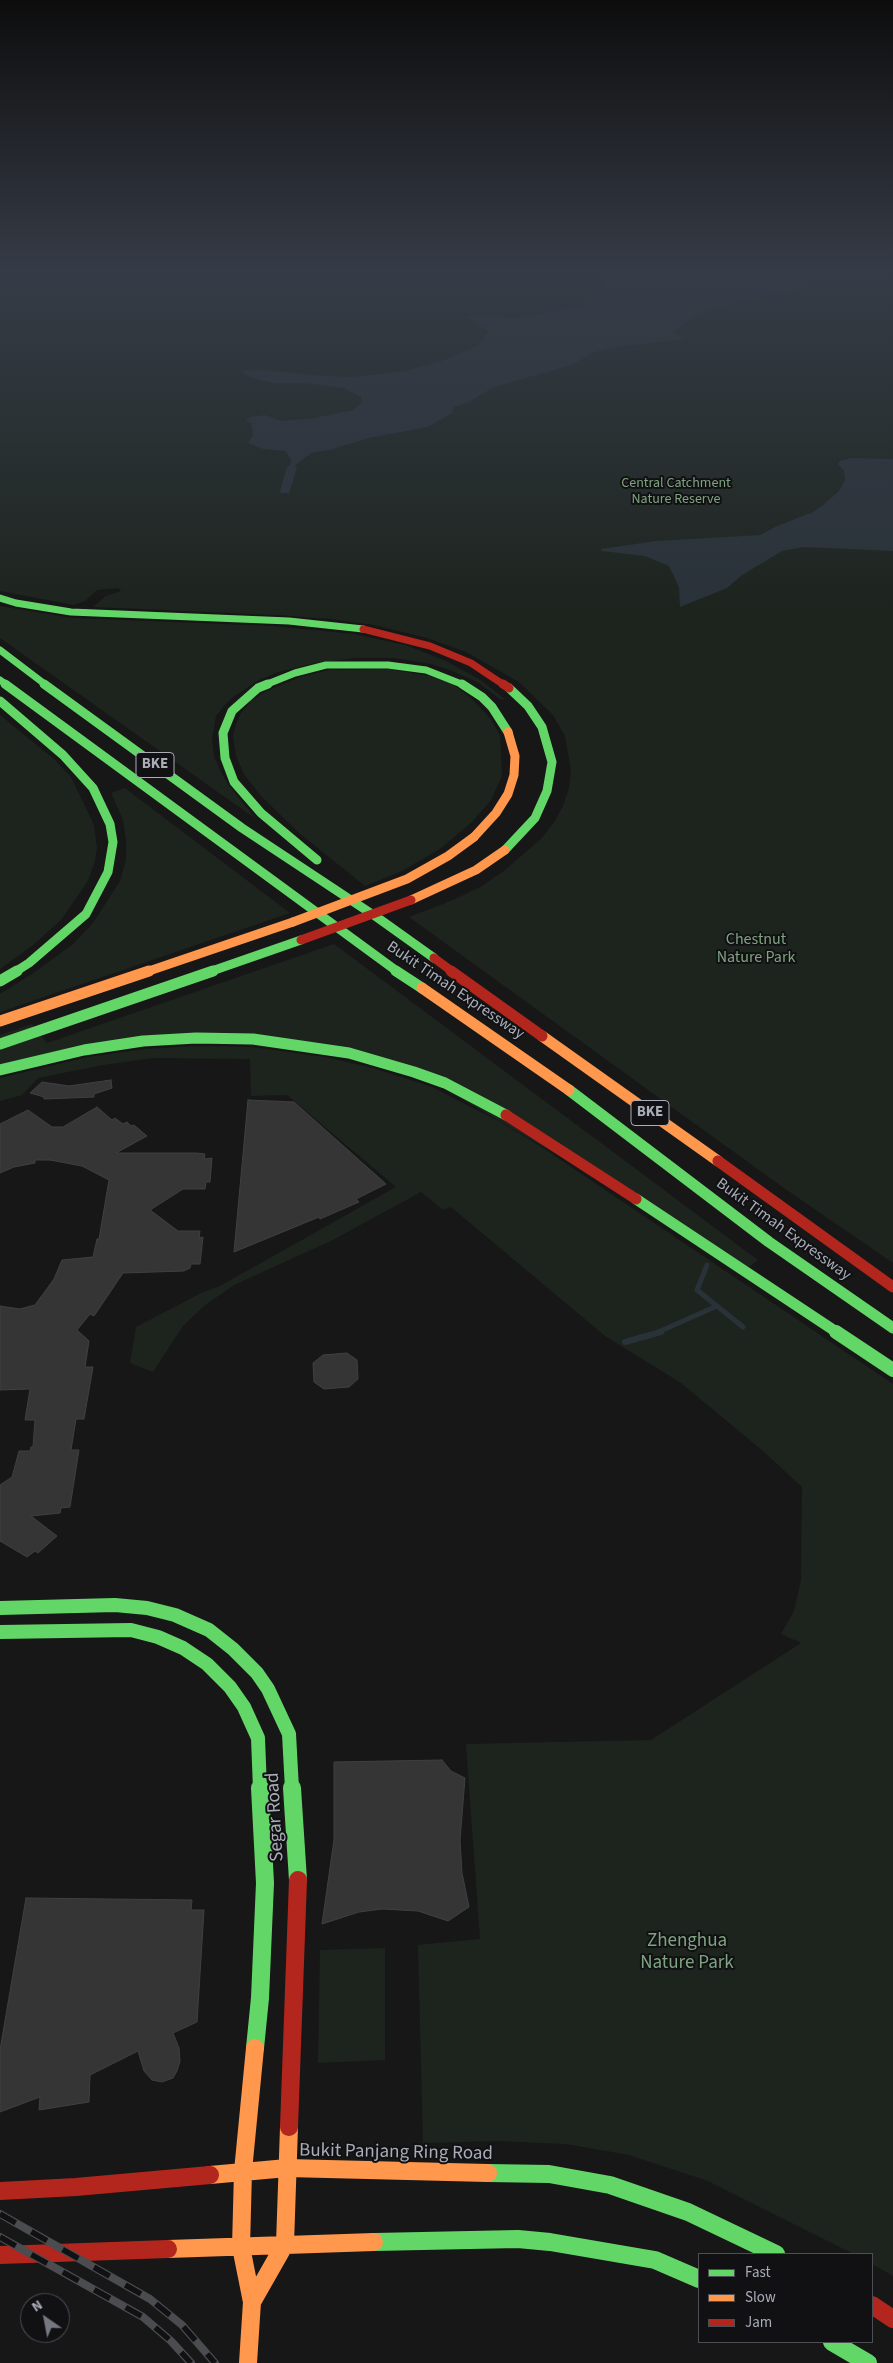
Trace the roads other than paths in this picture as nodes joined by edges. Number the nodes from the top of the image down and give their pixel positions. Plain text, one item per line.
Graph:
1 (0, 598) edge
2 (0, 650) edge
3 (0, 680) edge
4 (0, 701) edge
5 (378, 918) junction
6 (0, 981) edge
7 (0, 1021) edge
8 (0, 1044) edge
9 (0, 1070) edge
10 (893, 1287) edge
11 (893, 1328) edge
12 (893, 1370) edge
13 (0, 1608) edge
14 (0, 1632) edge
15 (287, 2168) junction
16 (244, 2172) junction
17 (0, 2191) edge
18 (285, 2244) junction
19 (241, 2247) junction
20 (774, 2253) edge
21 (0, 2255) edge
22 (698, 2279) edge
23 (252, 2302) junction
24 (873, 2306) edge
25 (893, 2319) edge
26 (834, 2343) edge
27 (248, 2363) edge
28 (868, 2363) edge

1 - 8 main road, bridge
2 - 5 main road, Bukit Timah Expressway / BKE
3 - 11 main road, Bukit Timah Expressway / BKE
4 - 6 main road
5 - 7 main road, bridge
5 - 10 main road, Bukit Timah Expressway / BKE
9 - 12 main road
13 - 15 main road, Segar Road
14 - 16 main road, Segar Road
15 - 16 main road, Bukit Panjang Ring Road
15 - 18 main road, Segar Road
15 - 20 main road, Bukit Panjang Ring Road
16 - 17 main road, Bukit Panjang Ring Road
16 - 19 main road, Segar Road
18 - 19 main road
18 - 22 main road
18 - 23 main road
19 - 21 main road
19 - 23 main road, Segar Road
23 - 27 main road
24 - 25 main road
26 - 28 main road

